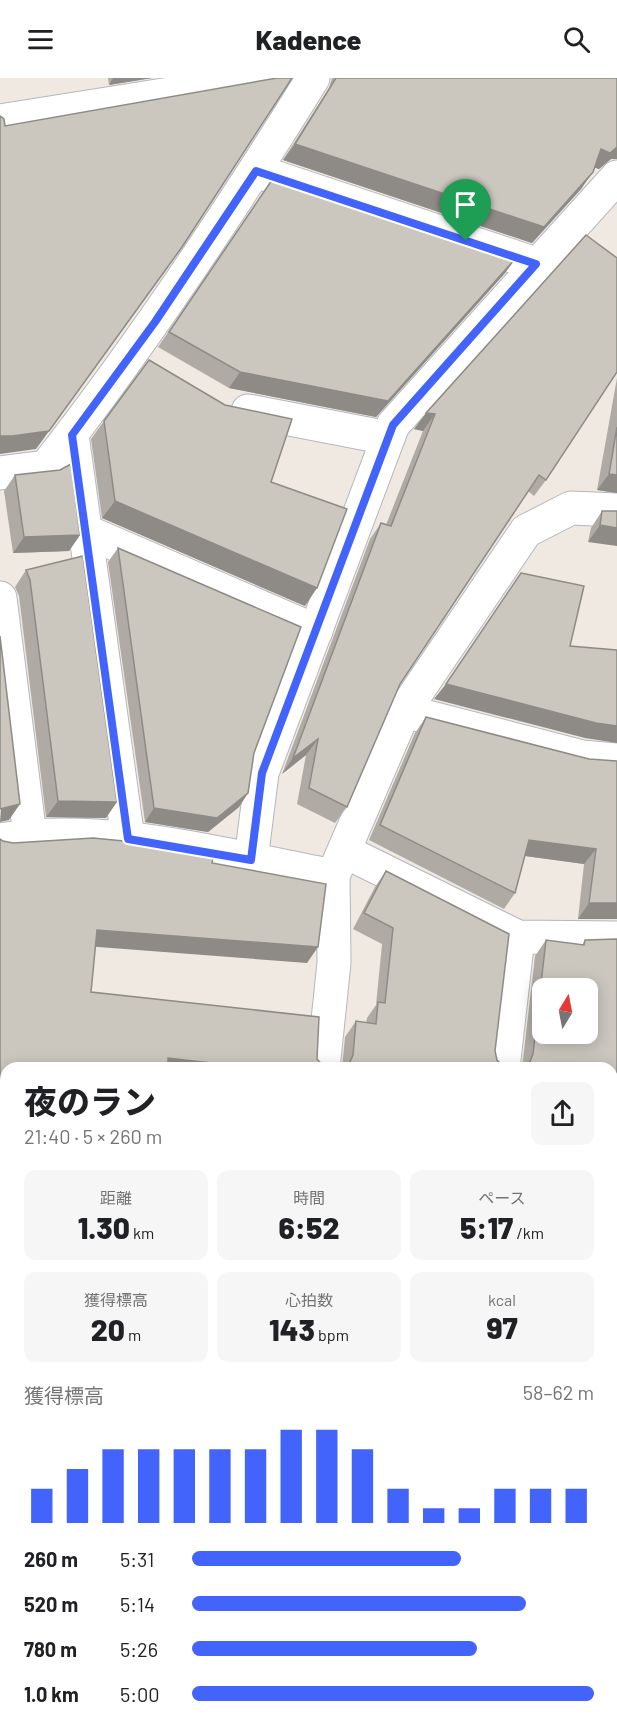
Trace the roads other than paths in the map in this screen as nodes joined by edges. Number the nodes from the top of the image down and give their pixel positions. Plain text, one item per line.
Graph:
1 (271, 78) edge
2 (313, 78) edge
3 (0, 122) edge
4 (256, 171) junction
5 (617, 177) edge
6 (536, 264) junction
7 (132, 354) junction
8 (162, 371) edge
9 (222, 406) edge
10 (72, 435) junction
11 (388, 438) junction
12 (0, 473) edge
13 (617, 510) edge
14 (85, 531) junction
15 (0, 598) edge
16 (316, 631) junction
17 (404, 711) junction
18 (617, 759) edge
19 (15, 838) edge
20 (128, 839) junction
21 (251, 860) junction
22 (338, 863) junction
23 (518, 937) junction
24 (617, 938) edge
25 (324, 1062) edge
26 (503, 1062) edge

1 - 3 street
2 - 4 street
4 - 6 street
4 - 7 street
5 - 6 street
6 - 11 street
7 - 8 street
7 - 10 street
9 - 11 street
10 - 12 street
10 - 14 street
11 - 16 street
13 - 17 street
14 - 16 street
14 - 20 street
15 - 19 street
16 - 21 street
17 - 18 street
17 - 22 street
19 - 20 street
20 - 21 street
21 - 22 street
22 - 23 street
22 - 25 street
23 - 24 street
23 - 26 street

